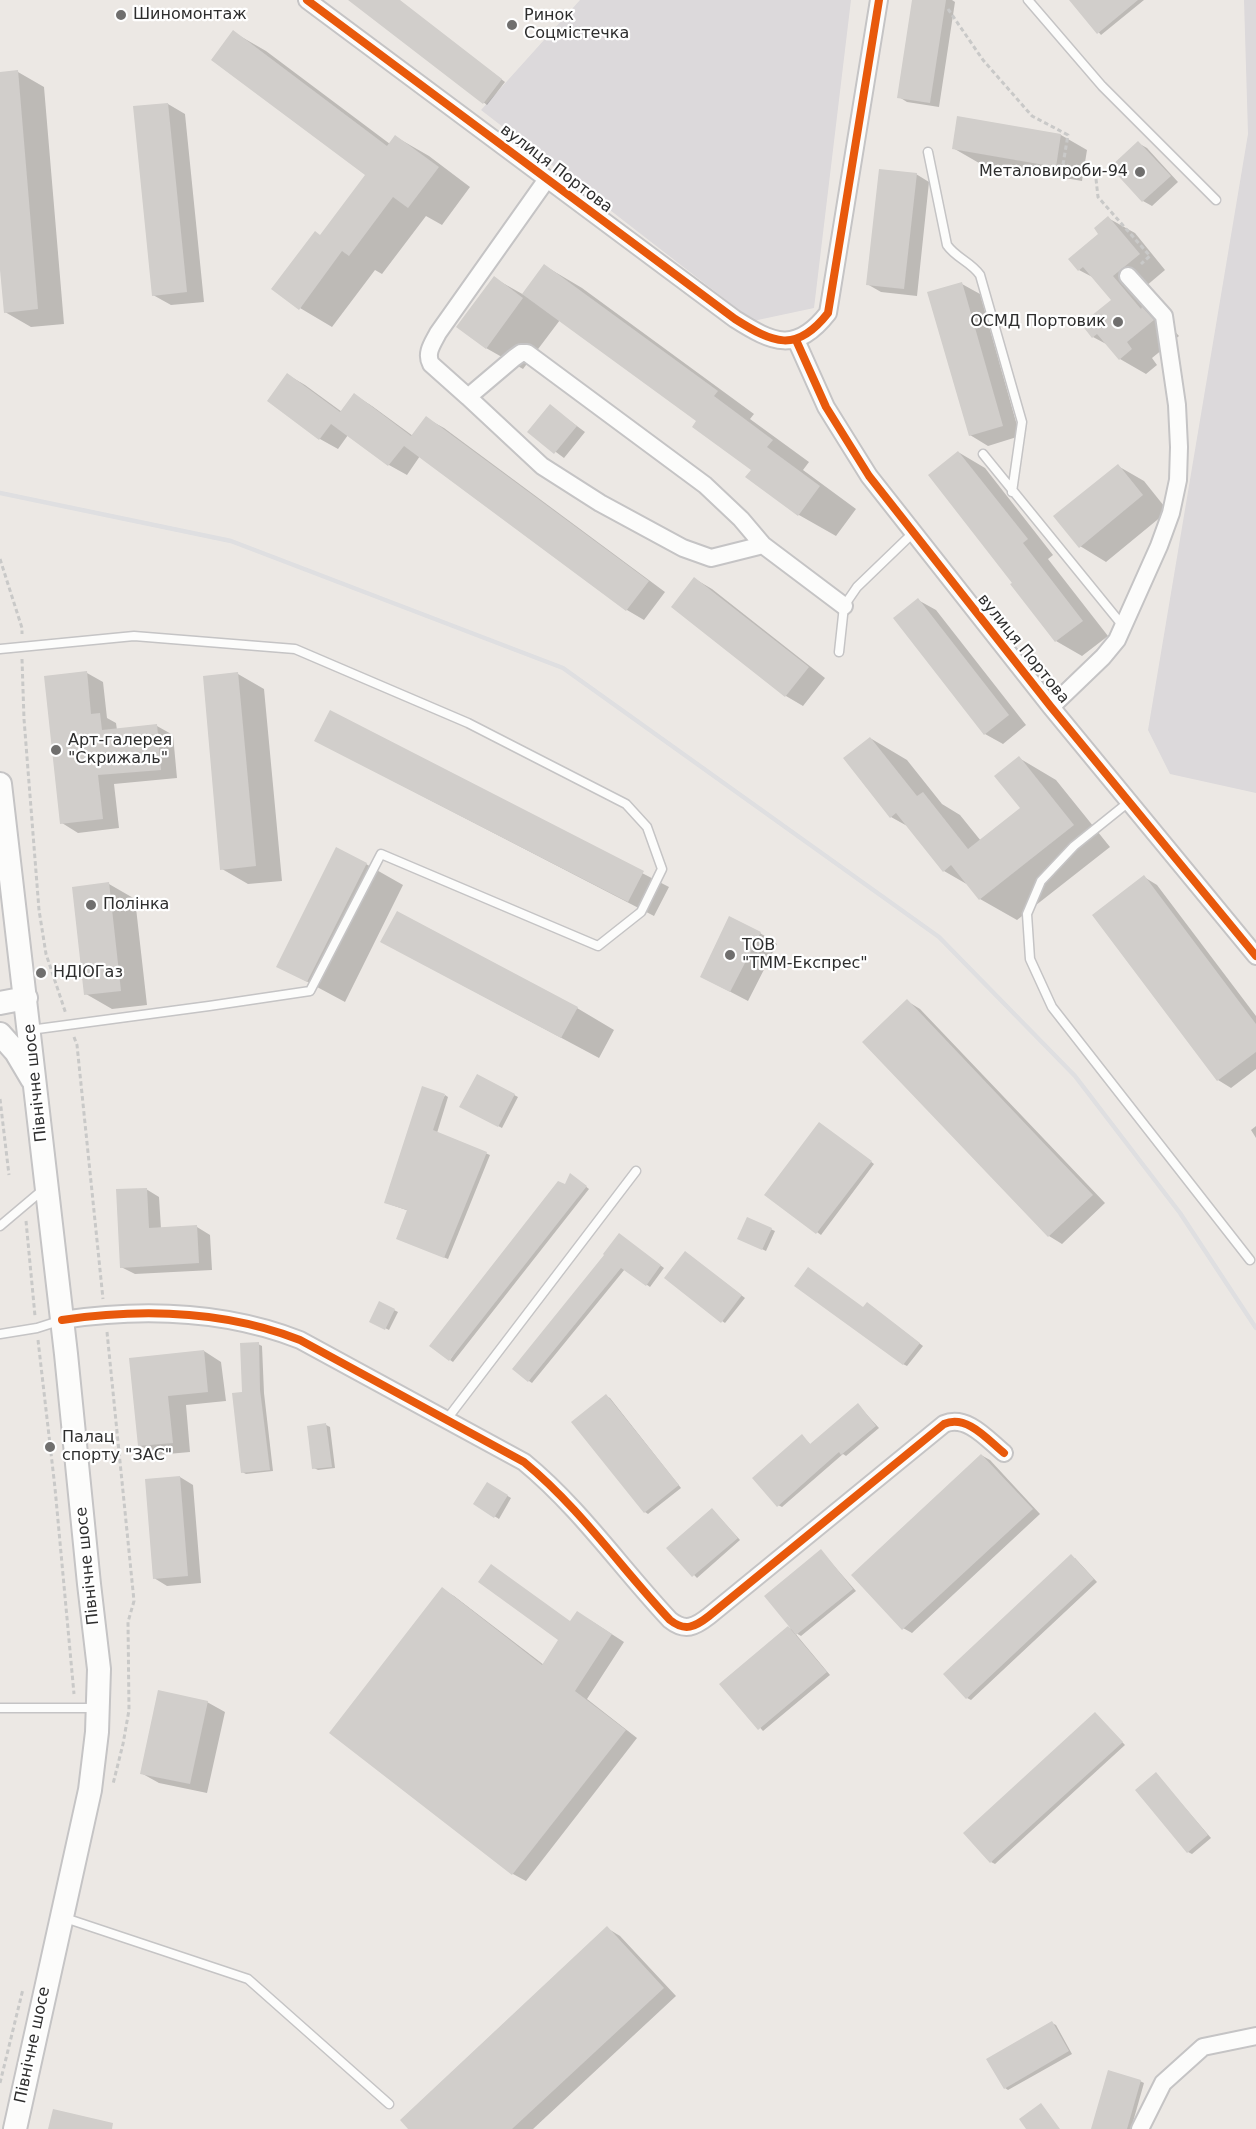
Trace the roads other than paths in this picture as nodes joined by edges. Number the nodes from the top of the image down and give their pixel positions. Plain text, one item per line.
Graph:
1 (308, 0) edge
2 (879, 0) edge
3 (1028, 0) edge
4 (927, 152) dead end
5 (547, 179) junction
6 (1216, 200) dead end
7 (1128, 276) road end
8 (796, 340) junction
9 (468, 397) junction
10 (983, 454) dead end
11 (1012, 492) junction
12 (913, 533) junction
13 (763, 546) junction
14 (844, 606) junction
15 (1124, 627) junction
16 (0, 649) edge
17 (839, 652) dead end
18 (1051, 707) junction
19 (0, 784) edge
20 (1130, 801) junction
21 (1256, 956) edge
22 (26, 998) junction
23 (0, 1003) edge
24 (30, 1030) junction
25 (0, 1034) edge
26 (36, 1085) junction
27 (636, 1171) dead end
28 (47, 1186) junction
29 (0, 1226) edge
30 (1250, 1260) dead end
31 (62, 1320) junction
32 (0, 1334) edge
33 (447, 1419) junction
34 (1005, 1453) dead end
35 (0, 1708) edge
36 (98, 1708) junction
37 (61, 1917) junction
38 (1256, 2036) edge
39 (389, 2104) dead end
40 (15, 2129) edge
41 (1140, 2129) edge

1 - 5 street, вулиця Портова
2 - 8 street
3 - 6 lane
4 - 11 lane
5 - 8 street, вулиця Портова
5 - 9 street
7 - 15 street, вулиця Портова
8 - 12 street, вулиця Портова
9 - 13 street
9 - 13 street
10 - 11 lane
11 - 15 lane
12 - 14 lane
12 - 18 street, вулиця Портова
13 - 14 street
14 - 17 lane
15 - 18 street, вулиця Портова
16 - 24 lane
18 - 20 street, вулиця Портова
19 - 22 main road, Північне шосе
20 - 21 street, вулиця Портова
20 - 30 lane
22 - 23 main road
22 - 24 main road, Північне шосе
24 - 26 main road, Північне шосе
25 - 26 main road
26 - 28 main road, Північне шосе
27 - 33 lane
28 - 29 lane
28 - 31 main road, Північне шосе
31 - 32 lane
31 - 33 street
31 - 36 main road, Північне шосе
33 - 34 street
35 - 36 lane
36 - 37 main road, Північне шосе
37 - 39 lane
37 - 40 main road, Північне шосе
38 - 41 street

